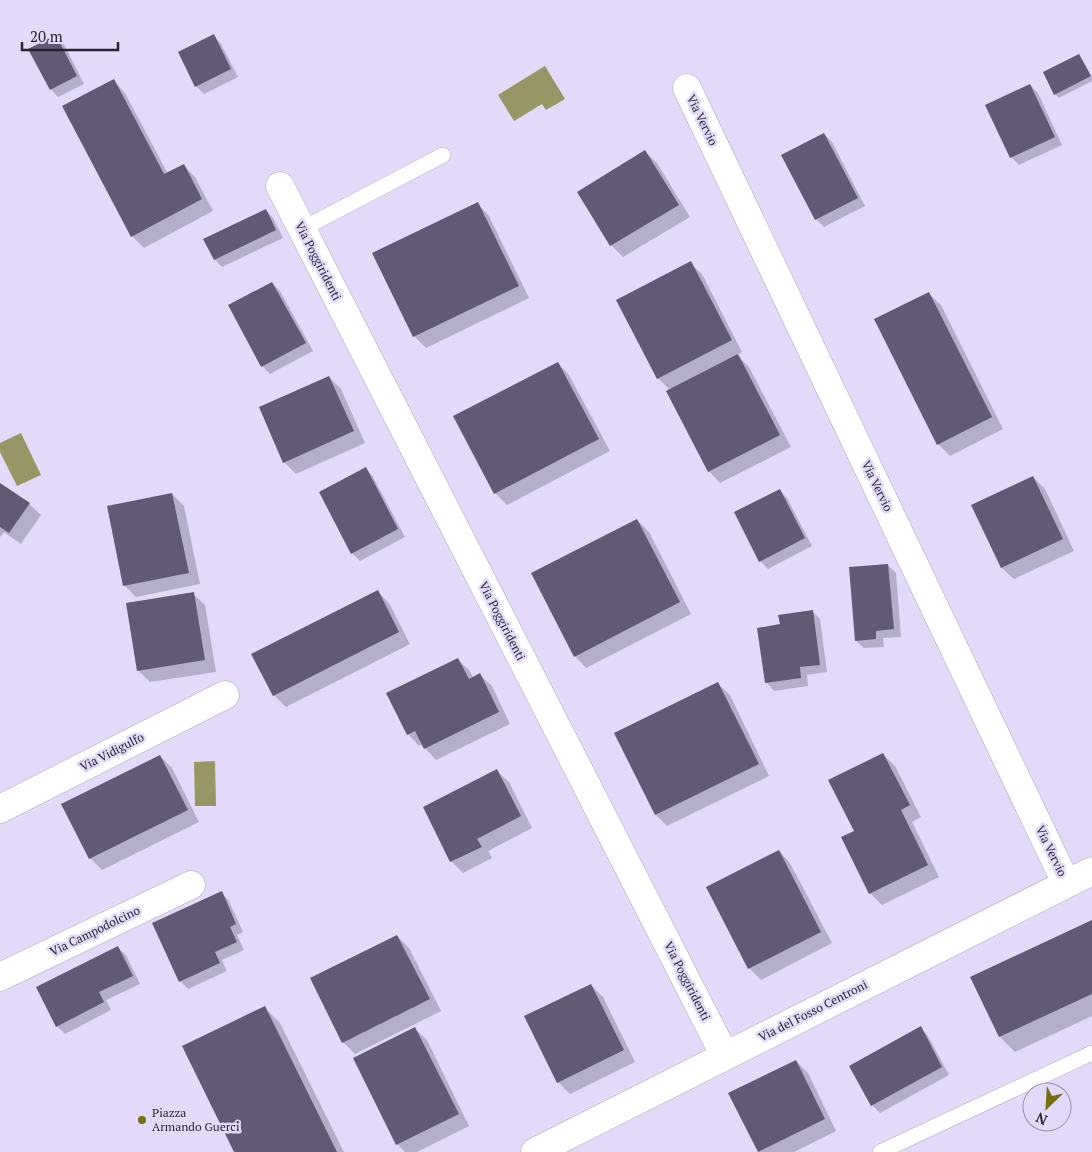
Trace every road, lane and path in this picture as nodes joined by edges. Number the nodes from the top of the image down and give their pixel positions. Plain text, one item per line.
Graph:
1 (687, 88) dead end
2 (443, 154) dead end
3 (280, 186) dead end
4 (302, 229) junction
5 (225, 695) dead end
6 (0, 808) edge
7 (1092, 871) edge
8 (1066, 883) junction
9 (191, 884) dead end
10 (0, 977) edge
11 (1092, 1053) edge
12 (725, 1056) junction
13 (534, 1152) edge
14 (880, 1152) edge

1 - 8 street, Via Vervio
2 - 4 lane
3 - 4 street, Via Poggiridenti
4 - 12 street, Via Poggiridenti
5 - 6 street, Via Vidigulfo
7 - 8 street, Via del Fosso Centroni
8 - 12 street, Via del Fosso Centroni
9 - 10 street, Via Campodolcino
11 - 14 lane
12 - 13 street, Via del Fosso Centroni

